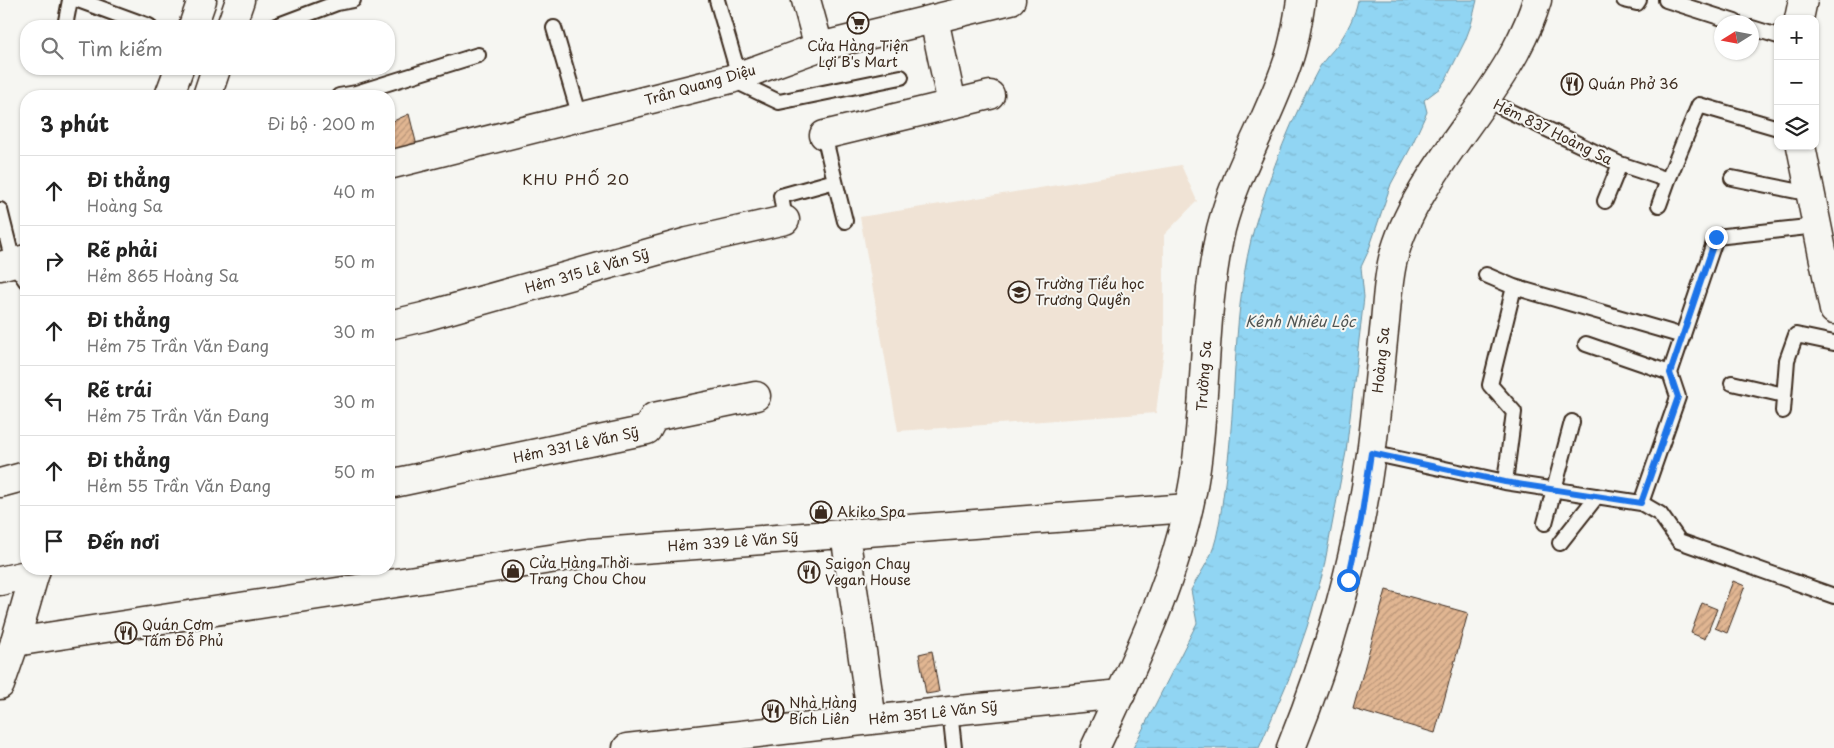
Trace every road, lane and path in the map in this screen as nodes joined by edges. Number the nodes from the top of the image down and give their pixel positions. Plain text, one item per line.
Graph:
1 (70, 0) edge
2 (78, 0) edge
3 (202, 0) edge
4 (240, 0) edge
5 (353, 0) edge
6 (718, 0) edge
7 (806, 0) edge
8 (1011, 0) edge
9 (1301, 0) edge
10 (1537, 0) edge
11 (1624, 0) edge
12 (1639, 0) edge
13 (1666, 0) edge
14 (1803, 0) edge
15 (1714, 15) edge
16 (1800, 15) edge
17 (934, 19) junction
18 (66, 20) edge
19 (133, 20) edge
20 (195, 20) edge
21 (233, 20) edge
22 (292, 20) edge
23 (554, 28) dead end
24 (1759, 30) edge
25 (1774, 35) edge
26 (819, 46) junction
27 (478, 55) dead end
28 (177, 75) edge
29 (214, 75) edge
30 (901, 77) dead end
31 (735, 78) junction
32 (171, 90) edge
33 (209, 90) edge
34 (363, 90) edge
35 (990, 95) dead end
36 (1486, 100) junction
37 (952, 104) junction
38 (580, 117) junction
39 (1774, 127) edge
40 (824, 134) joint
41 (1802, 150) edge
42 (395, 163) edge
43 (1620, 164) junction
44 (1732, 178) dead end
45 (1668, 180) junction
46 (835, 181) junction
47 (1811, 194) junction
48 (1605, 201) dead end
49 (1659, 205) dead end
50 (0, 210) edge
51 (785, 220) joint
52 (845, 221) dead end
53 (1817, 226) junction
54 (16, 267) edge
55 (1486, 275) dead end
56 (1514, 287) junction
57 (1834, 310) edge
58 (395, 324) edge
59 (1683, 336) junction
60 (1834, 343) edge
61 (1586, 344) dead end
62 (1670, 373) junction
63 (1732, 383) dead end
64 (1784, 395) junction
65 (756, 396) dead end
66 (1783, 411) dead end
67 (1572, 422) dead end
68 (1371, 453) junction
69 (20, 477) edge
70 (0, 482) edge
71 (1505, 482) junction
72 (395, 483) edge
73 (1554, 489) junction
74 (1597, 496) junction
75 (1641, 503) junction
76 (1188, 508) junction
77 (1545, 523) dead end
78 (846, 534) junction
79 (1560, 544) dead end
80 (22, 575) edge
81 (35, 575) edge
82 (0, 581) edge
83 (1834, 596) edge
84 (15, 642) junction
85 (0, 685) edge
86 (1121, 694) junction
87 (950, 711) junction
88 (872, 720) junction
89 (627, 748) edge
90 (954, 748) edge
91 (1095, 748) edge
92 (1291, 748) edge

1 - 18 lane
2 - 19 lane
3 - 20 street
4 - 21 street
5 - 22 lane
6 - 31 lane
7 - 26 street
8 - 17 street, Trần Quang Diệu
9 - 76 street, Trường Sa
10 - 36 street, Hoàng Sa
11 - 12 lane
13 - 15 lane
14 - 16 street
17 - 26 street, Trần Quang Diệu
17 - 37 street
23 - 38 lane
24 - 25 lane
26 - 31 street, Trần Quang Diệu
27 - 34 lane
28 - 32 street
29 - 33 street
30 - 31 lane
31 - 38 street, Trần Quang Diệu
35 - 37 street
36 - 43 lane, Hẻm 837 Hoàng Sa
36 - 68 street, Hoàng Sa
37 - 40 street
38 - 42 street, Trần Quang Diệu
39 - 45 lane
40 - 46 lane
41 - 47 street
43 - 45 lane, Hẻm 837 Hoàng Sa
43 - 48 lane
44 - 47 lane
45 - 49 lane
46 - 51 lane
46 - 52 lane
47 - 53 street
50 - 54 lane
51 - 58 street, Hẻm 315 Lê Văn Sỹ
53 - 57 street
53 - 59 lane
55 - 56 lane
56 - 59 lane
56 - 71 lane
59 - 62 lane
60 - 64 lane
61 - 62 lane
62 - 75 lane
63 - 64 lane
64 - 66 lane
65 - 72 street, Hẻm 331 Lê Văn Sỹ
67 - 73 lane
68 - 71 lane
68 - 92 street, Hoàng Sa
69 - 70 street
71 - 73 lane
73 - 74 lane
73 - 77 lane
74 - 75 lane
74 - 79 lane
75 - 83 lane
76 - 78 street, Hẻm 339 Lê Văn Sỹ
76 - 86 street, Trường Sa
78 - 84 street, Hẻm 339 Lê Văn Sỹ
78 - 88 street
80 - 82 street
81 - 84 street
84 - 85 street
86 - 87 street, Hẻm 351 Lê Văn Sỹ
86 - 91 street, Trường Sa
87 - 88 street, Hẻm 351 Lê Văn Sỹ
87 - 90 lane
88 - 89 street, Hẻm 351 Lê Văn Sỹ

